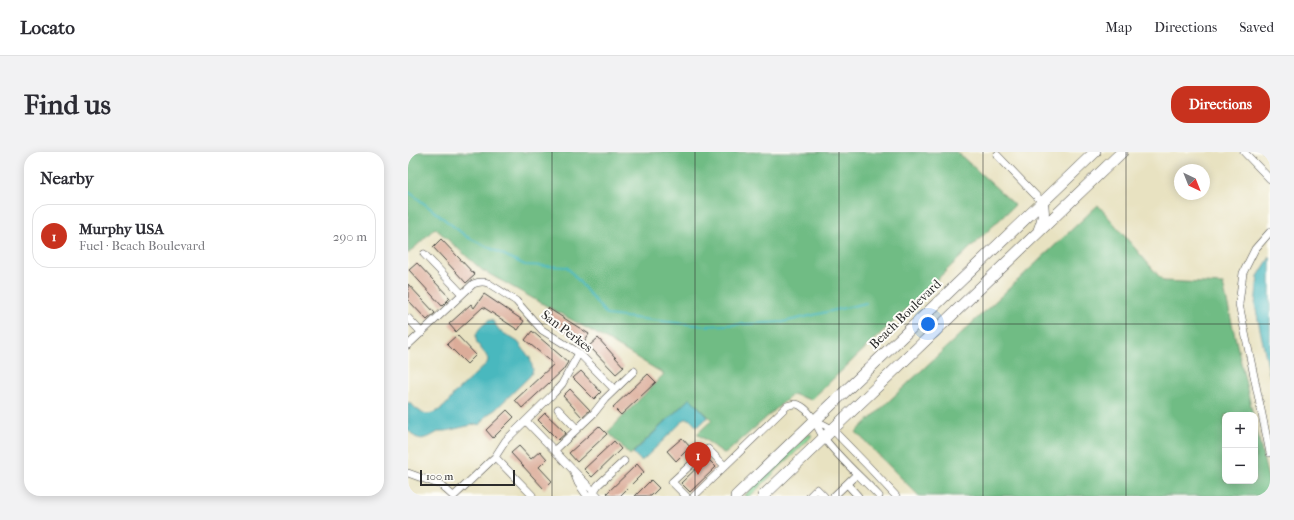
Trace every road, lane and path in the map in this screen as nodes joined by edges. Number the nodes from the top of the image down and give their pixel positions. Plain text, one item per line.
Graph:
1 (1095, 152) edge
2 (1122, 152) edge
3 (1244, 152) edge
4 (1266, 152) edge
5 (997, 155) dead end
6 (1270, 156) edge
7 (1270, 180) edge
8 (1042, 202) junction
9 (1063, 208) junction
10 (1270, 232) edge
11 (1038, 233) junction
12 (424, 254) dead end
13 (462, 294) junction
14 (408, 318) edge
15 (422, 333) junction
16 (408, 345) edge
17 (580, 353) junction
18 (634, 371) dead end
19 (614, 389) junction
20 (558, 409) dead end
21 (815, 420) junction
22 (526, 421) junction
23 (577, 429) junction
24 (827, 433) junction
25 (555, 450) junction
26 (1270, 453) edge
27 (495, 457) junction
28 (624, 461) dead end
29 (725, 466) junction
30 (571, 468) junction
31 (408, 473) edge
32 (857, 474) junction
33 (847, 484) junction
34 (532, 495) edge
35 (594, 495) edge
36 (453, 496) edge
37 (587, 496) edge
38 (686, 496) edge
39 (694, 496) edge
40 (736, 496) edge
41 (763, 496) edge
42 (810, 496) edge
43 (824, 496) edge
44 (834, 496) edge
45 (858, 496) edge
46 (879, 496) edge
47 (896, 496) edge

1 - 8 highway, Beach Boulevard
2 - 9 highway
3 - 7 street
4 - 6 street
5 - 8 street
8 - 9 highway
8 - 11 highway
8 - 21 highway, Beach Boulevard
9 - 11 highway
10 - 26 street
11 - 24 highway
12 - 13 street
13 - 15 street, San Perkes
13 - 17 street, San Perkes
14 - 15 street
15 - 16 street, San Perkes
17 - 19 street, San Perkes
17 - 22 street
18 - 19 street
19 - 23 street
20 - 23 street
21 - 24 street
21 - 24 street
21 - 29 street
21 - 40 highway, Beach Boulevard
22 - 25 street
22 - 27 street
23 - 25 street
24 - 32 street
24 - 41 highway
24 - 47 street
25 - 30 street
27 - 34 street
27 - 36 street
28 - 35 street
29 - 38 street
29 - 39 street
30 - 35 street
30 - 37 street
31 - 36 street
32 - 33 street
32 - 46 street
33 - 44 street
33 - 45 street
42 - 43 street

